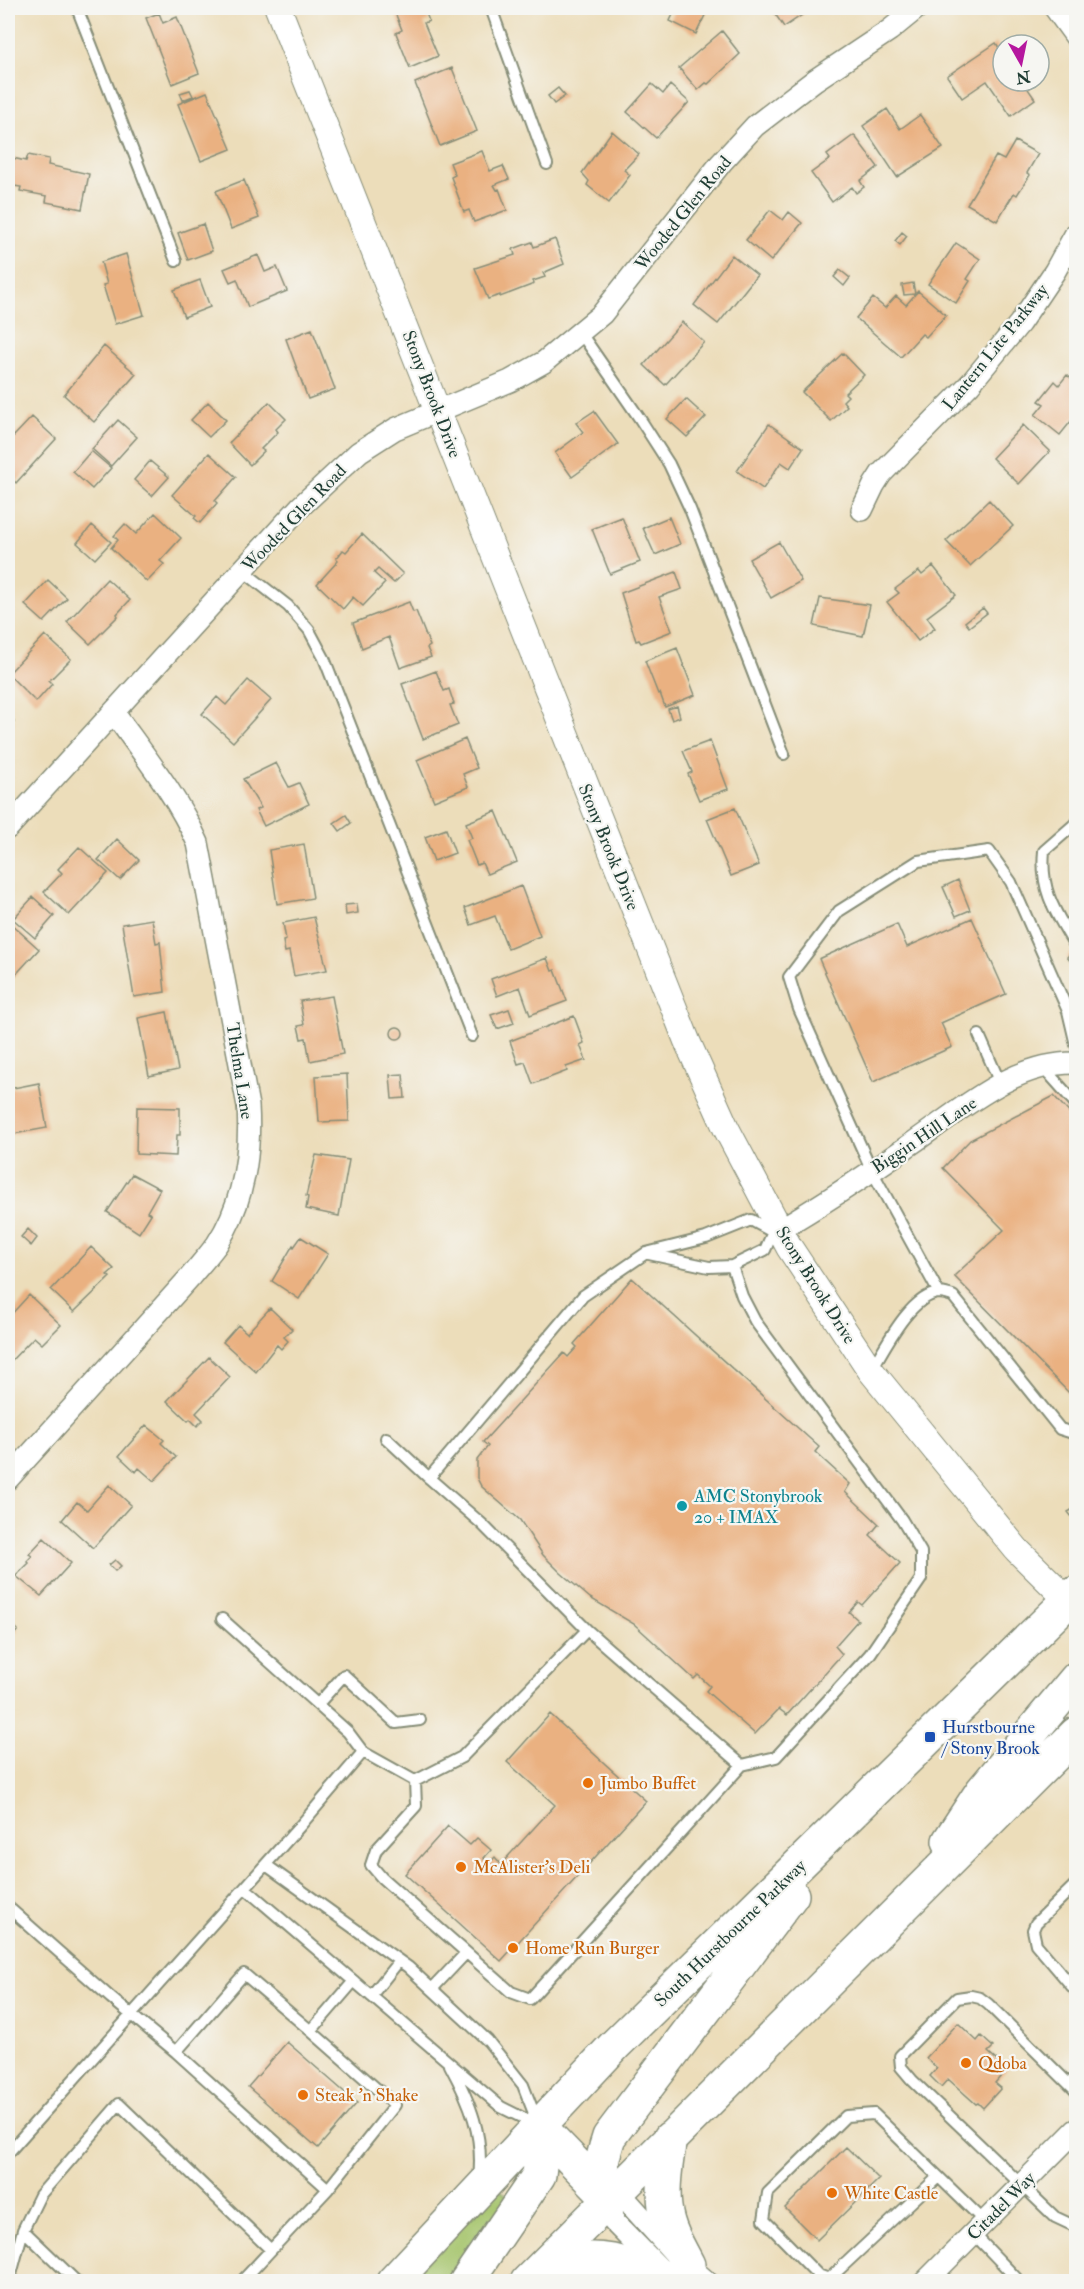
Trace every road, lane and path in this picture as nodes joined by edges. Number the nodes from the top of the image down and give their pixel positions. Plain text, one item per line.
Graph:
1 (77, 8) edge
2 (278, 8) edge
3 (491, 8) edge
4 (917, 8) edge
5 (1054, 8) edge
6 (1077, 37) edge
7 (547, 164) dead end
8 (1077, 233) edge
9 (176, 261) dead end
10 (580, 332) junction
11 (438, 411) junction
12 (862, 510) dead end
13 (242, 570) junction
14 (114, 713) junction
15 (784, 754) dead end
16 (1077, 823) edge
17 (8, 828) edge
18 (1077, 947) edge
19 (979, 1035) dead end
20 (472, 1036) dead end
21 (1077, 1045) edge
22 (1077, 1063) edge
23 (1043, 1066) junction
24 (1000, 1083) junction
25 (1077, 1104) edge
26 (872, 1171) junction
27 (777, 1231) junction
28 (646, 1253) junction
29 (732, 1266) junction
30 (939, 1293) junction
31 (871, 1371) junction
32 (1077, 1434) edge
33 (386, 1438) dead end
34 (429, 1478) junction
35 (8, 1479) edge
36 (1074, 1601) edge
37 (222, 1619) dead end
38 (587, 1629) junction
39 (1077, 1679) edge
40 (318, 1704) junction
41 (420, 1720) dead end
42 (1077, 1734) edge
43 (363, 1752) junction
44 (742, 1765) junction
45 (415, 1781) junction
46 (860, 1805) junction
47 (266, 1865) junction
48 (1077, 1884) edge
49 (245, 1888) junction
50 (912, 1897) junction
51 (8, 1907) edge
52 (466, 1953) junction
53 (399, 1961) junction
54 (354, 1981) junction
55 (432, 1989) junction
56 (1077, 1991) edge
57 (372, 1996) junction
58 (132, 2013) junction
59 (311, 2031) junction
60 (176, 2052) junction
61 (447, 2060) junction
62 (1077, 2091) edge
63 (539, 2126) junction
64 (1077, 2130) edge
65 (670, 2138) junction
66 (8, 2153) edge
67 (937, 2178) junction
68 (1022, 2185) junction
69 (328, 2189) junction
70 (478, 2191) junction
71 (609, 2198) junction
72 (1075, 2225) edge
73 (979, 2228) junction
74 (23, 2230) junction
75 (271, 2250) junction
76 (685, 2277) edge
77 (830, 2280) edge
78 (527, 2281) edge
79 (1019, 2281) edge
80 (9, 2282) edge
81 (77, 2282) edge
82 (241, 2282) edge
83 (393, 2282) edge
84 (466, 2282) edge
85 (925, 2282) edge

1 - 9 lane
2 - 11 street, Stony Brook Drive
3 - 7 lane
4 - 10 street, Wooded Glen Road
5 - 6 street
8 - 12 street, Lantern Lite Parkway
10 - 11 street, Wooded Glen Road
10 - 15 lane
11 - 13 street, Wooded Glen Road
11 - 27 street, Stony Brook Drive
13 - 14 street, Wooded Glen Road
13 - 20 lane
14 - 17 street, Wooded Glen Road
14 - 35 street, Thelma Lane
16 - 18 lane
19 - 24 lane
21 - 26 lane
22 - 23 street, Biggin Hill Lane
23 - 24 street, Biggin Hill Lane
23 - 25 lane
24 - 26 street, Biggin Hill Lane
26 - 27 street, Biggin Hill Lane
26 - 30 lane
27 - 28 lane
27 - 29 lane
27 - 31 street, Stony Brook Drive
28 - 29 lane
28 - 34 lane
29 - 44 lane
30 - 31 lane
30 - 32 lane
31 - 36 street, Stony Brook Drive
33 - 34 lane
34 - 38 lane
36 - 46 main road, South Hurstbourne Parkway
37 - 40 lane
38 - 44 lane
38 - 45 lane
39 - 50 main road
40 - 41 lane
40 - 43 lane
42 - 50 main road
43 - 45 lane
43 - 47 lane
44 - 52 lane
45 - 52 lane
46 - 63 main road, South Hurstbourne Parkway
46 - 71 main road
47 - 49 lane
47 - 53 lane
48 - 56 lane
49 - 54 lane
49 - 58 lane
50 - 65 main road
51 - 58 lane
52 - 55 lane
53 - 55 lane
53 - 57 lane
54 - 57 lane
54 - 59 lane
55 - 63 lane
57 - 61 lane
58 - 60 lane
58 - 66 lane
59 - 60 lane
59 - 69 lane
60 - 69 lane
61 - 63 lane
61 - 70 lane
62 - 68 lane
63 - 70 main road, South Hurstbourne Parkway
63 - 71 main road
63 - 84 main road
64 - 68 street, Citadel Way
65 - 71 main road
65 - 76 main road
67 - 73 lane
67 - 77 lane
67 - 77 lane
68 - 72 lane
68 - 73 street, Citadel Way
69 - 75 lane
70 - 83 main road, South Hurstbourne Parkway
71 - 76 street
71 - 78 main road
73 - 79 lane
73 - 85 street, Citadel Way
74 - 75 lane
74 - 80 lane
74 - 81 lane
75 - 82 lane
76 - 78 main road

